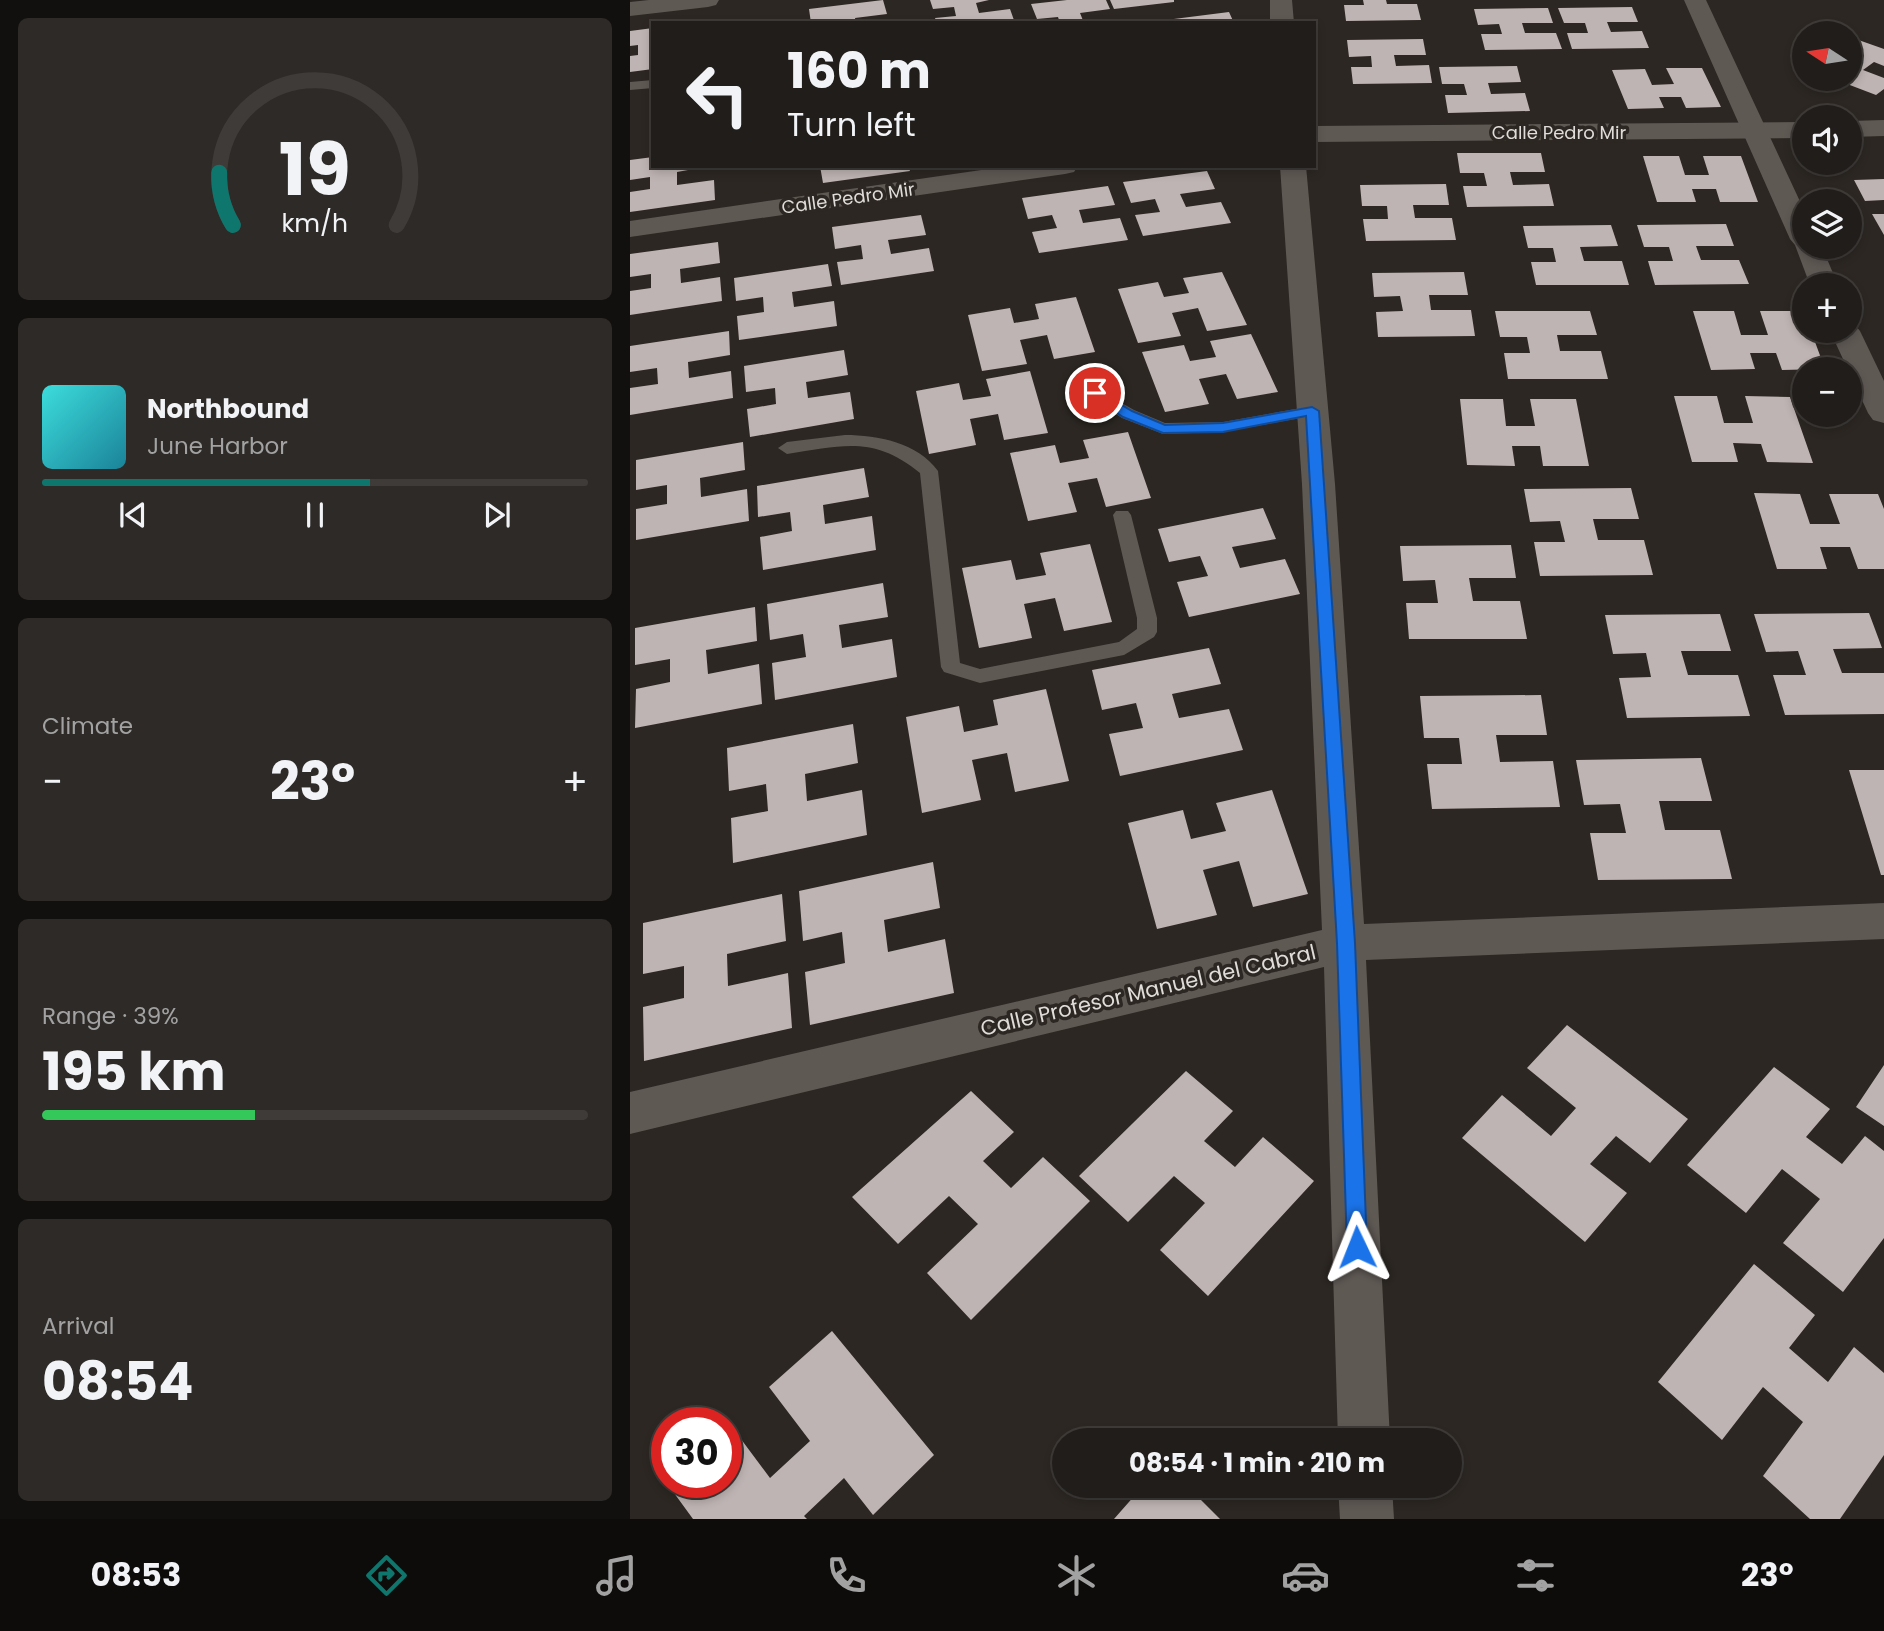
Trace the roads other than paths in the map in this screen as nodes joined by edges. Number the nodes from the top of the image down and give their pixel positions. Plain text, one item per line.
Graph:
1 (708, 0) edge
2 (1281, 0) edge
3 (1695, 0) edge
4 (630, 9) edge
5 (1282, 21) edge
6 (651, 84) edge
7 (630, 86) edge
8 (1884, 128) edge
9 (1862, 129) edge
10 (1757, 130) junction
11 (1792, 130) edge
12 (1316, 134) edge
13 (1052, 168) edge
14 (1293, 168) edge
15 (1792, 211) edge
16 (630, 229) edge
17 (1851, 343) edge
18 (1095, 393) dead end
19 (1312, 411) junction
20 (1884, 414) edge
21 (787, 448) dead end
22 (1122, 515) dead end
23 (1884, 921) edge
24 (1346, 943) junction
25 (630, 1113) edge
26 (1363, 1428) edge
27 (1366, 1498) edge
28 (1367, 1519) edge

1 - 4 street
2 - 5 street
3 - 10 street
6 - 7 lane
8 - 9 street
10 - 11 street, Calle Pedro Mir
10 - 12 street, Calle Pedro Mir
10 - 15 street
13 - 16 street, Calle Pedro Mir
14 - 19 street
17 - 20 street
18 - 19 lane
19 - 24 street
21 - 22 lane
23 - 24 street, Calle Profesor Manuel del Cabral
24 - 25 street, Calle Profesor Manuel del Cabral
24 - 26 street
27 - 28 street

